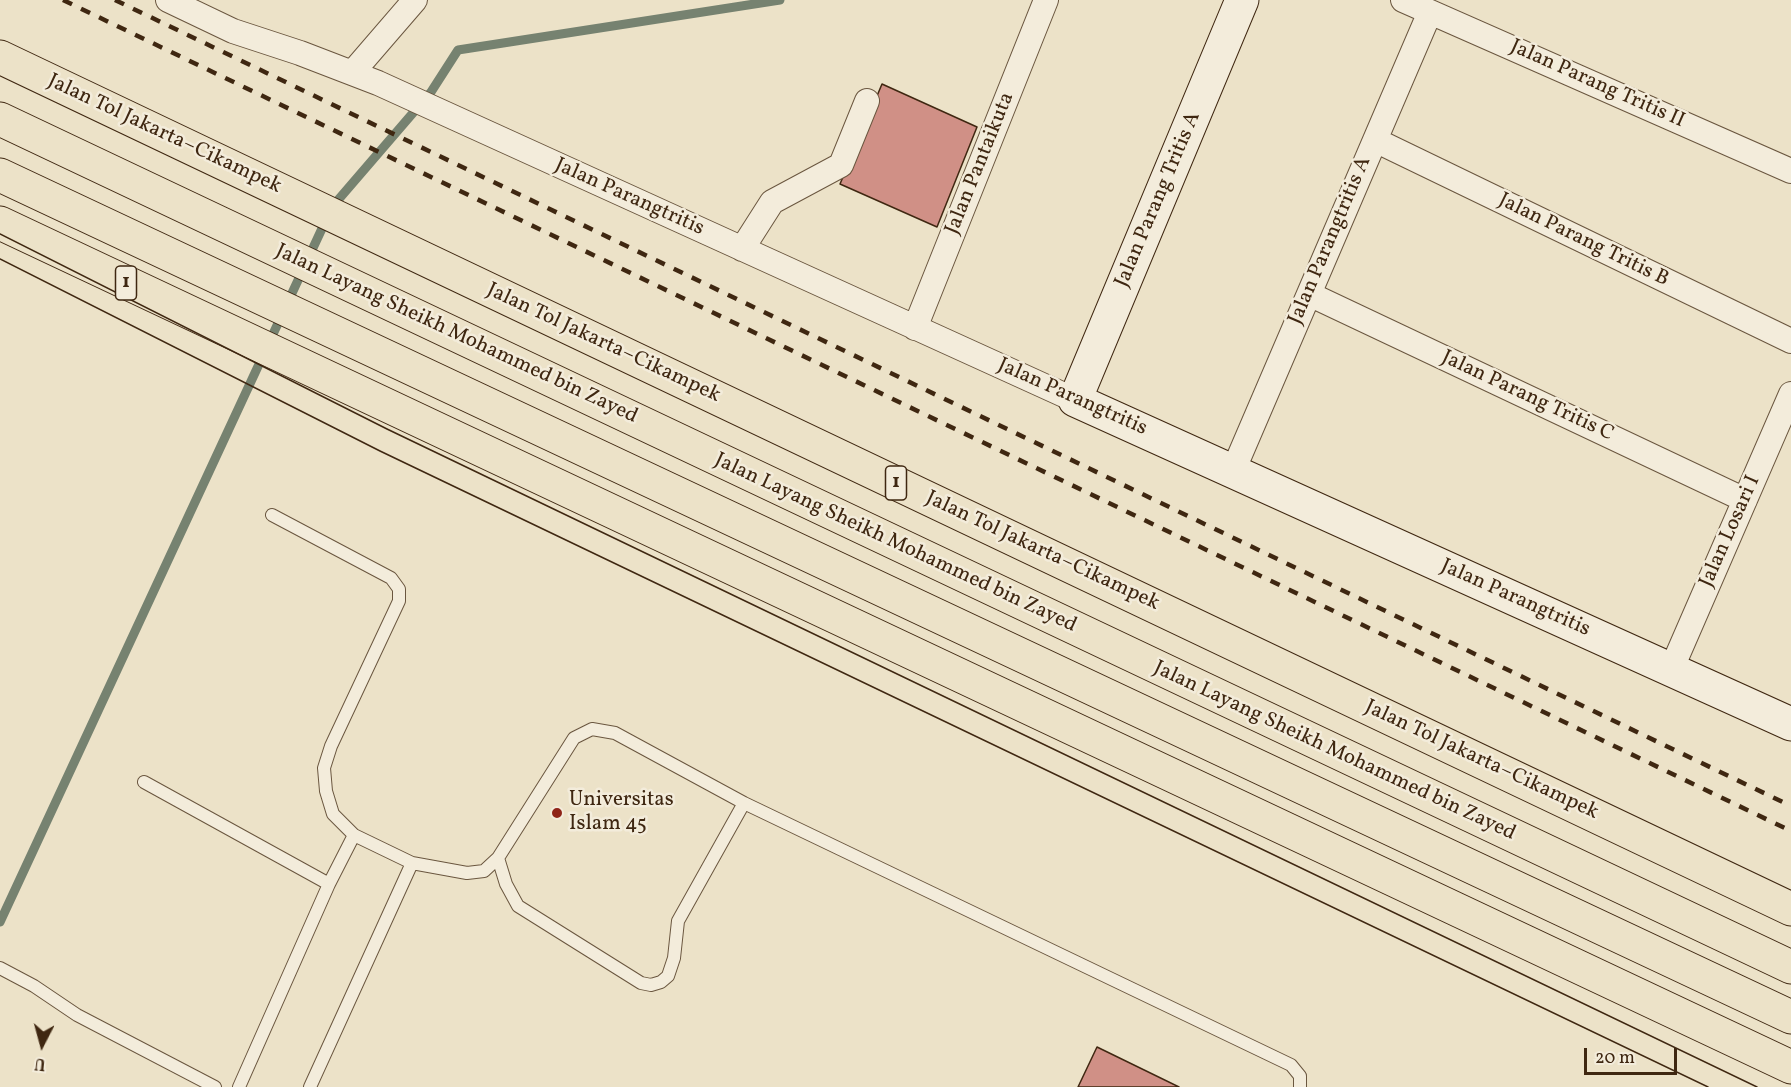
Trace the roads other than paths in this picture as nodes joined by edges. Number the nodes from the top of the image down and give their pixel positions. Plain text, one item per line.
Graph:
1 (168, 0) edge
2 (415, 0) edge
3 (1046, 0) edge
4 (1242, 0) edge
5 (1403, 0) edge
6 (1430, 12) junction
7 (0, 57) edge
8 (352, 74) junction
9 (867, 100) dead end
10 (0, 119) edge
11 (1375, 140) junction
12 (1791, 171) edge
13 (0, 176) edge
14 (0, 224) edge
15 (742, 249) junction
16 (1309, 294) junction
17 (915, 328) junction
18 (1791, 341) edge
19 (1791, 394) edge
20 (1076, 400) junction
21 (1233, 471) junction
22 (1744, 500) junction
23 (272, 515) dead end
24 (1671, 670) junction
25 (1791, 724) edge
26 (144, 782) dead end
27 (744, 803) junction
28 (354, 835) junction
29 (498, 858) junction
30 (412, 863) junction
31 (329, 884) junction
32 (1791, 909) edge
33 (1791, 967) edge
34 (0, 968) edge
35 (1791, 1017) edge
36 (1791, 1067) edge
37 (215, 1087) edge
38 (239, 1087) edge
39 (310, 1087) edge
40 (1300, 1087) edge

1 - 8 street, Jalan Parangtritis
2 - 8 street
3 - 17 street, Jalan Pantaikuta
4 - 20 street, Jalan Parang Tritis A
5 - 6 street, Jalan Parang Tritis II
6 - 11 street, Jalan Parangtritis A
6 - 12 street, Jalan Parang Tritis II
7 - 32 highway, Jalan Tol Jakarta–Cikampek / 1
8 - 15 street, Jalan Parangtritis
9 - 15 street
10 - 33 highway, Jalan Layang Sheikh Mohammed bin Zayed
11 - 16 street, Jalan Parangtritis A
11 - 18 street, Jalan Parang Tritis B
13 - 35 highway, Jalan Layang Sheikh Mohammed bin Zayed / 1
14 - 36 highway, 1
15 - 17 street, Jalan Parangtritis
16 - 21 street, Jalan Parangtritis A
16 - 22 street, Jalan Parang Tritis C
17 - 20 street, Jalan Parangtritis
19 - 22 street, Jalan Losari I
20 - 21 street, Jalan Parangtritis
21 - 24 street, Jalan Parangtritis
22 - 24 street, Jalan Losari I
23 - 28 lane
24 - 25 street, Jalan Parangtritis
26 - 31 lane
27 - 29 lane
27 - 29 lane
27 - 40 lane
28 - 30 lane
28 - 31 lane
29 - 30 lane
30 - 39 lane
31 - 38 lane
34 - 37 lane

